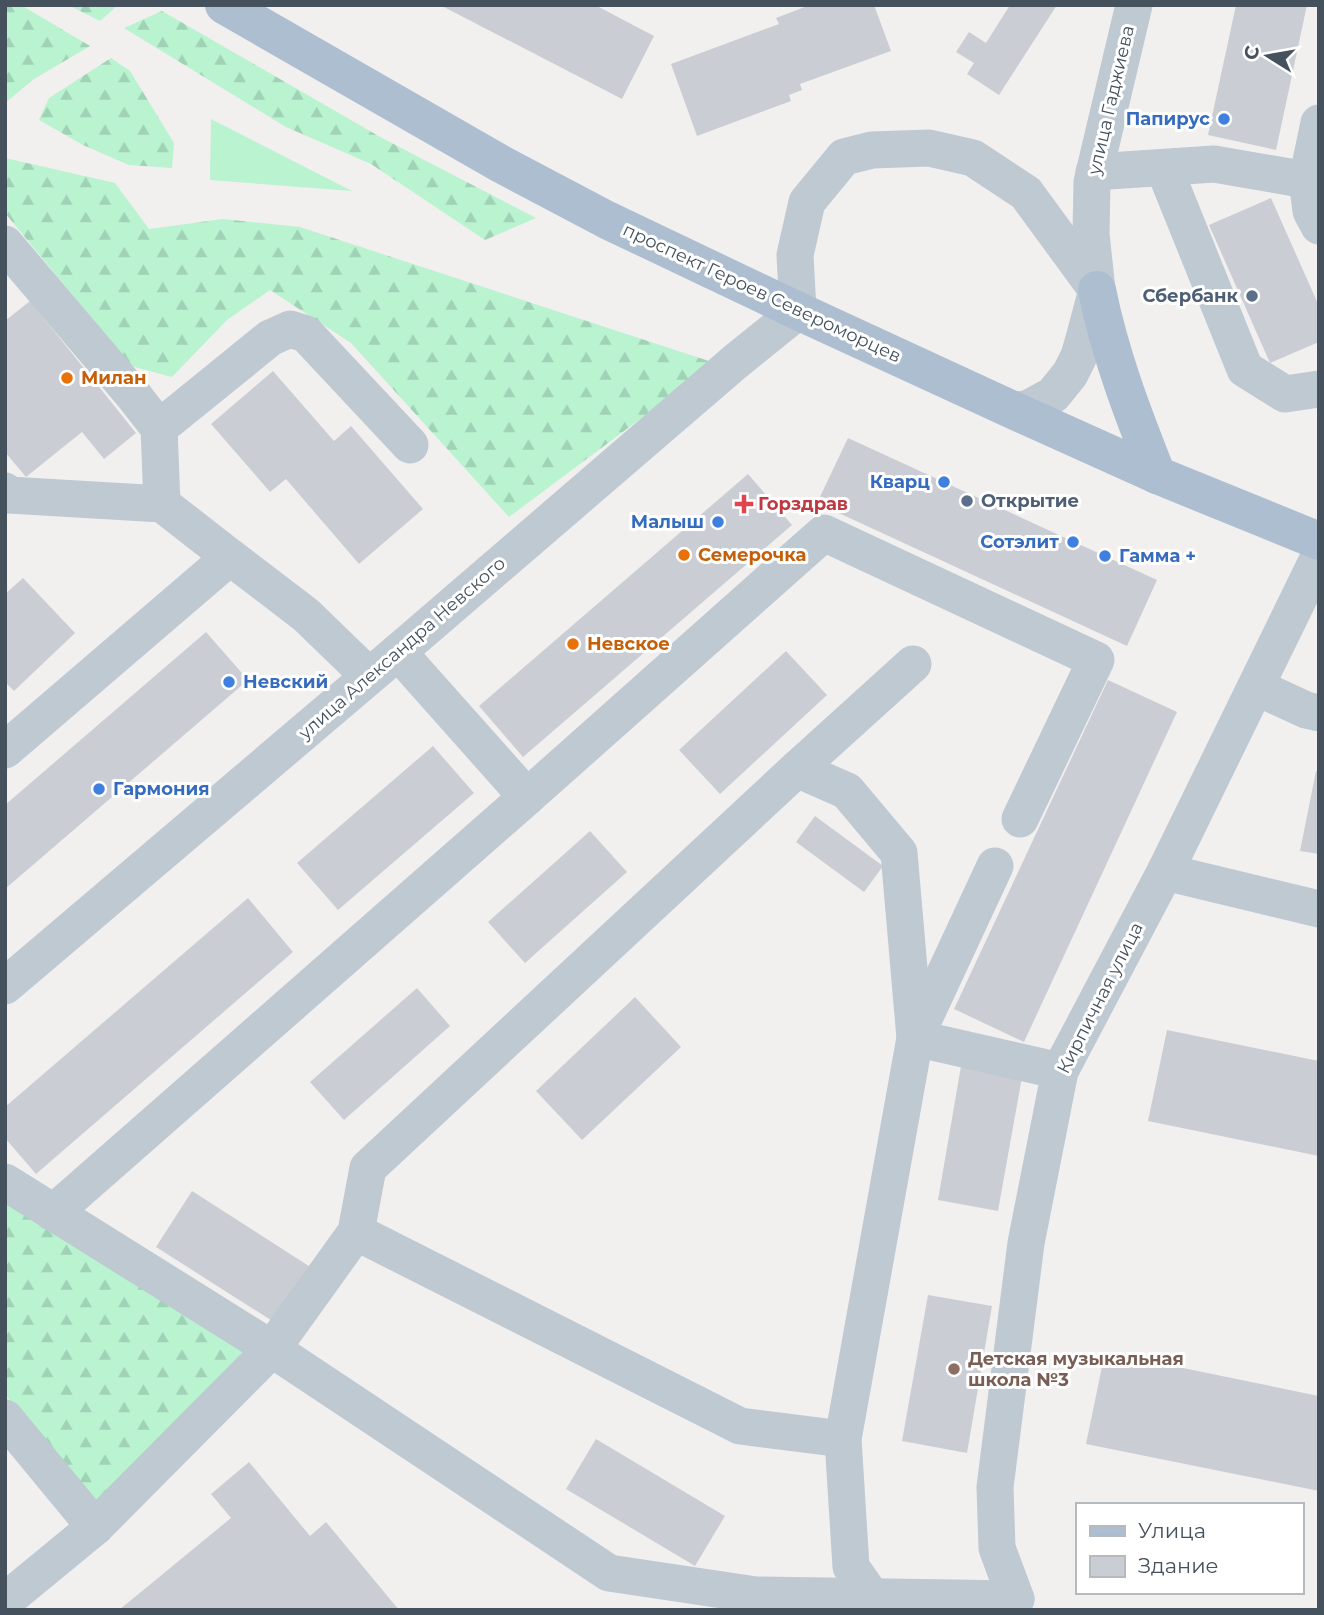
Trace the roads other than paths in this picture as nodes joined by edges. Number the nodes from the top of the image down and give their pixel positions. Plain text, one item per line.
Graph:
1 (1133, 5) edge
2 (230, 7) edge
3 (1319, 122) edge
4 (1164, 168) junction
5 (1094, 172) junction
6 (1307, 180) junction
7 (1319, 226) edge
8 (5, 244) edge
9 (1097, 290) junction
10 (798, 311) junction
11 (1319, 389) edge
12 (1014, 411) junction
13 (159, 428) junction
14 (410, 445) dead end
15 (1157, 475) junction
16 (6, 495) edge
17 (162, 504) junction
18 (1319, 541) edge
19 (230, 557) junction
20 (1319, 557) edge
21 (398, 652) junction
22 (913, 664) dead end
23 (369, 676) junction
24 (1256, 687) junction
25 (1319, 713) edge
26 (5, 750) edge
27 (797, 769) junction
28 (527, 797) junction
29 (1020, 819) dead end
30 (995, 866) dead end
31 (1165, 872) junction
32 (1319, 909) edge
33 (5, 986) edge
34 (915, 1038) junction
35 (1060, 1071) junction
36 (5, 1182) edge
37 (53, 1213) junction
38 (356, 1232) junction
39 (272, 1349) junction
40 (5, 1418) edge
41 (843, 1439) junction
42 (94, 1527) junction
43 (872, 1597) junction
44 (5, 1601) edge
45 (1025, 1604) edge

1 - 5 street, улица Гаджиева
2 - 10 main road, проспект Героев Североморцев
3 - 6 street
4 - 5 street
4 - 6 street
4 - 11 street
5 - 9 street, улица Гаджиева
6 - 7 street
8 - 13 street
9 - 10 street
9 - 12 street, улица Гаджиева
9 - 15 main road
10 - 12 main road, проспект Героев Североморцев
10 - 21 street, улица Александра Невского
12 - 15 main road, проспект Героев Североморцев
13 - 14 street
13 - 17 street
15 - 18 main road, проспект Героев Североморцев
16 - 17 street
17 - 19 street
19 - 23 street
19 - 26 street
20 - 24 street, Кирпичная улица
21 - 23 street, улица Александра Невского
21 - 28 street
22 - 27 street
23 - 33 street, улица Александра Невского
24 - 25 street
24 - 31 street, Кирпичная улица
27 - 34 street
27 - 38 street
28 - 29 street
28 - 37 street
30 - 34 street
31 - 32 street
31 - 35 street, Кирпичная улица
34 - 35 street
34 - 41 street
35 - 45 street, Кирпичная улица
36 - 37 street
37 - 39 street
38 - 39 street
38 - 41 street
39 - 42 street
39 - 43 street
40 - 42 street
41 - 43 street
42 - 44 street
43 - 45 street

